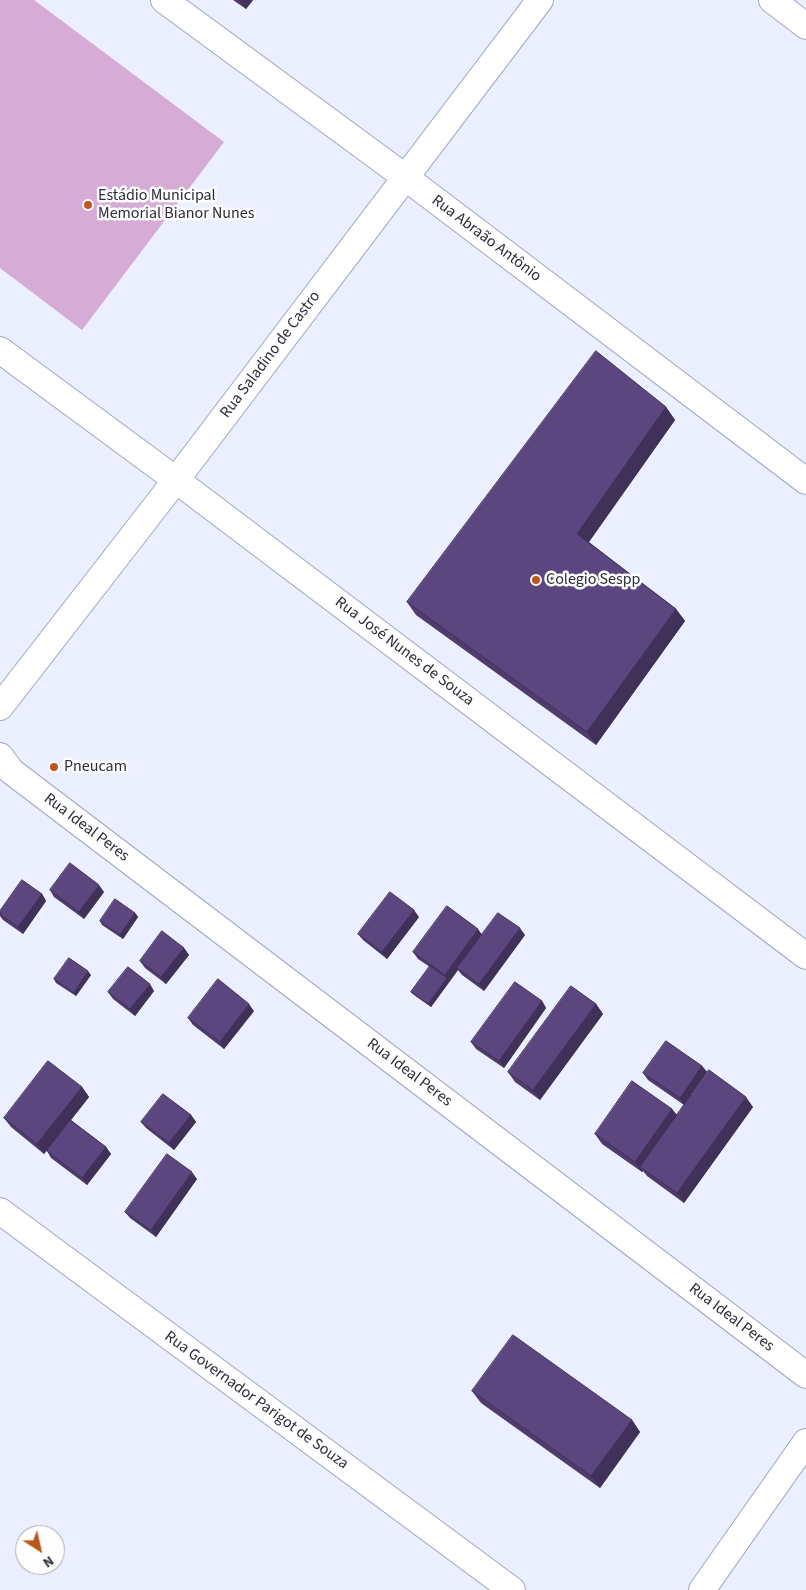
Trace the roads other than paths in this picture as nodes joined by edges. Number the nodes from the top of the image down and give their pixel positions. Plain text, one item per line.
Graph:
1 (164, 0) edge
2 (540, 0) edge
3 (772, 0) edge
4 (806, 26) edge
5 (405, 177) junction
6 (0, 350) edge
7 (176, 480) junction
8 (806, 481) edge
9 (0, 708) edge
10 (4, 765) edge
11 (806, 956) edge
12 (0, 1211) edge
13 (806, 1375) edge
14 (806, 1442) edge
15 (512, 1590) edge
16 (702, 1590) edge

1 - 5 street, Rua Abraão Antônio
2 - 5 street, Rua Saladino de Castro
3 - 4 street
5 - 7 street, Rua Saladino de Castro
5 - 8 street, Rua Abraão Antônio
6 - 7 street, Rua José Nunes de Souza
7 - 9 street, Rua Saladino de Castro
7 - 11 street, Rua José Nunes de Souza
10 - 13 street, Rua Ideal Peres
12 - 15 street, Rua Governador Parigot de Souza
14 - 16 street

